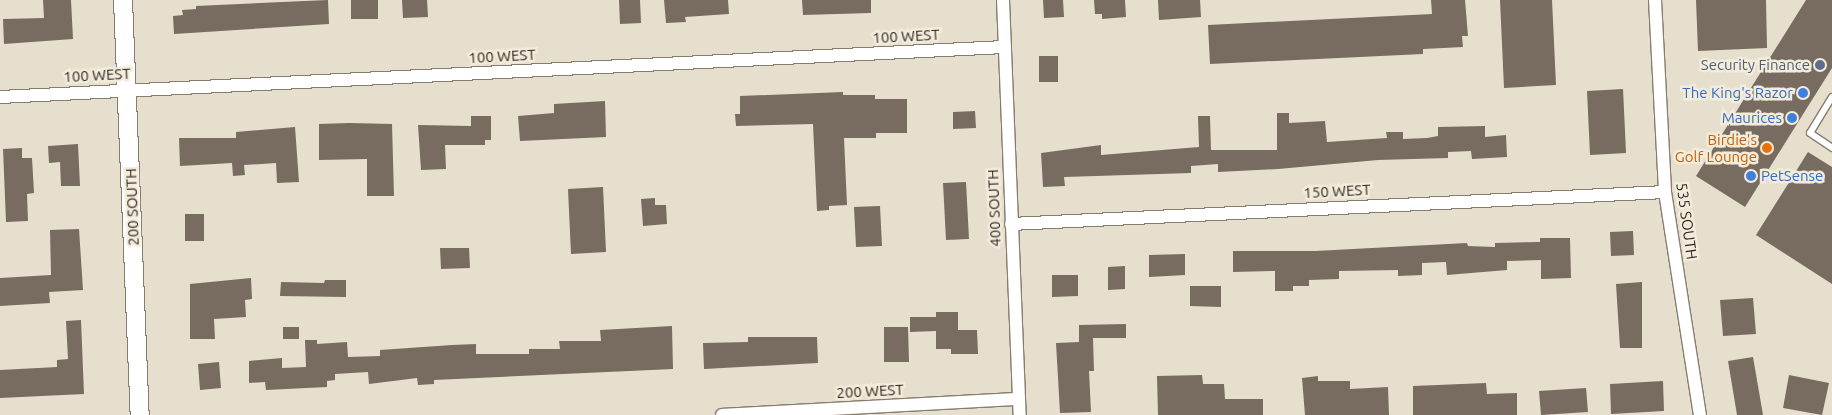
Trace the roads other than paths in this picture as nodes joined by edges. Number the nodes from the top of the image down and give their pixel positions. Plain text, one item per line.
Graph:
1 (123, 0) edge
2 (1003, 0) edge
3 (1655, 0) edge
4 (1005, 47) junction
5 (128, 90) junction
6 (0, 97) edge
7 (1832, 97) edge
8 (1832, 148) edge
9 (1666, 192) junction
10 (1011, 224) junction
11 (1019, 399) junction
12 (140, 415) edge
13 (722, 415) edge
14 (1020, 415) edge
15 (1700, 415) edge

1 - 5 street, 200 SOUTH
2 - 4 street, 400 SOUTH
3 - 9 street, 535 SOUTH
4 - 5 street, 100 WEST
4 - 10 street, 400 SOUTH
5 - 6 street, 100 WEST
5 - 12 street, 200 SOUTH
7 - 8 lane
9 - 10 street, 150 WEST
9 - 15 street, 535 SOUTH
10 - 11 street, 400 SOUTH
11 - 13 street, 200 WEST
11 - 14 street, 400 SOUTH

